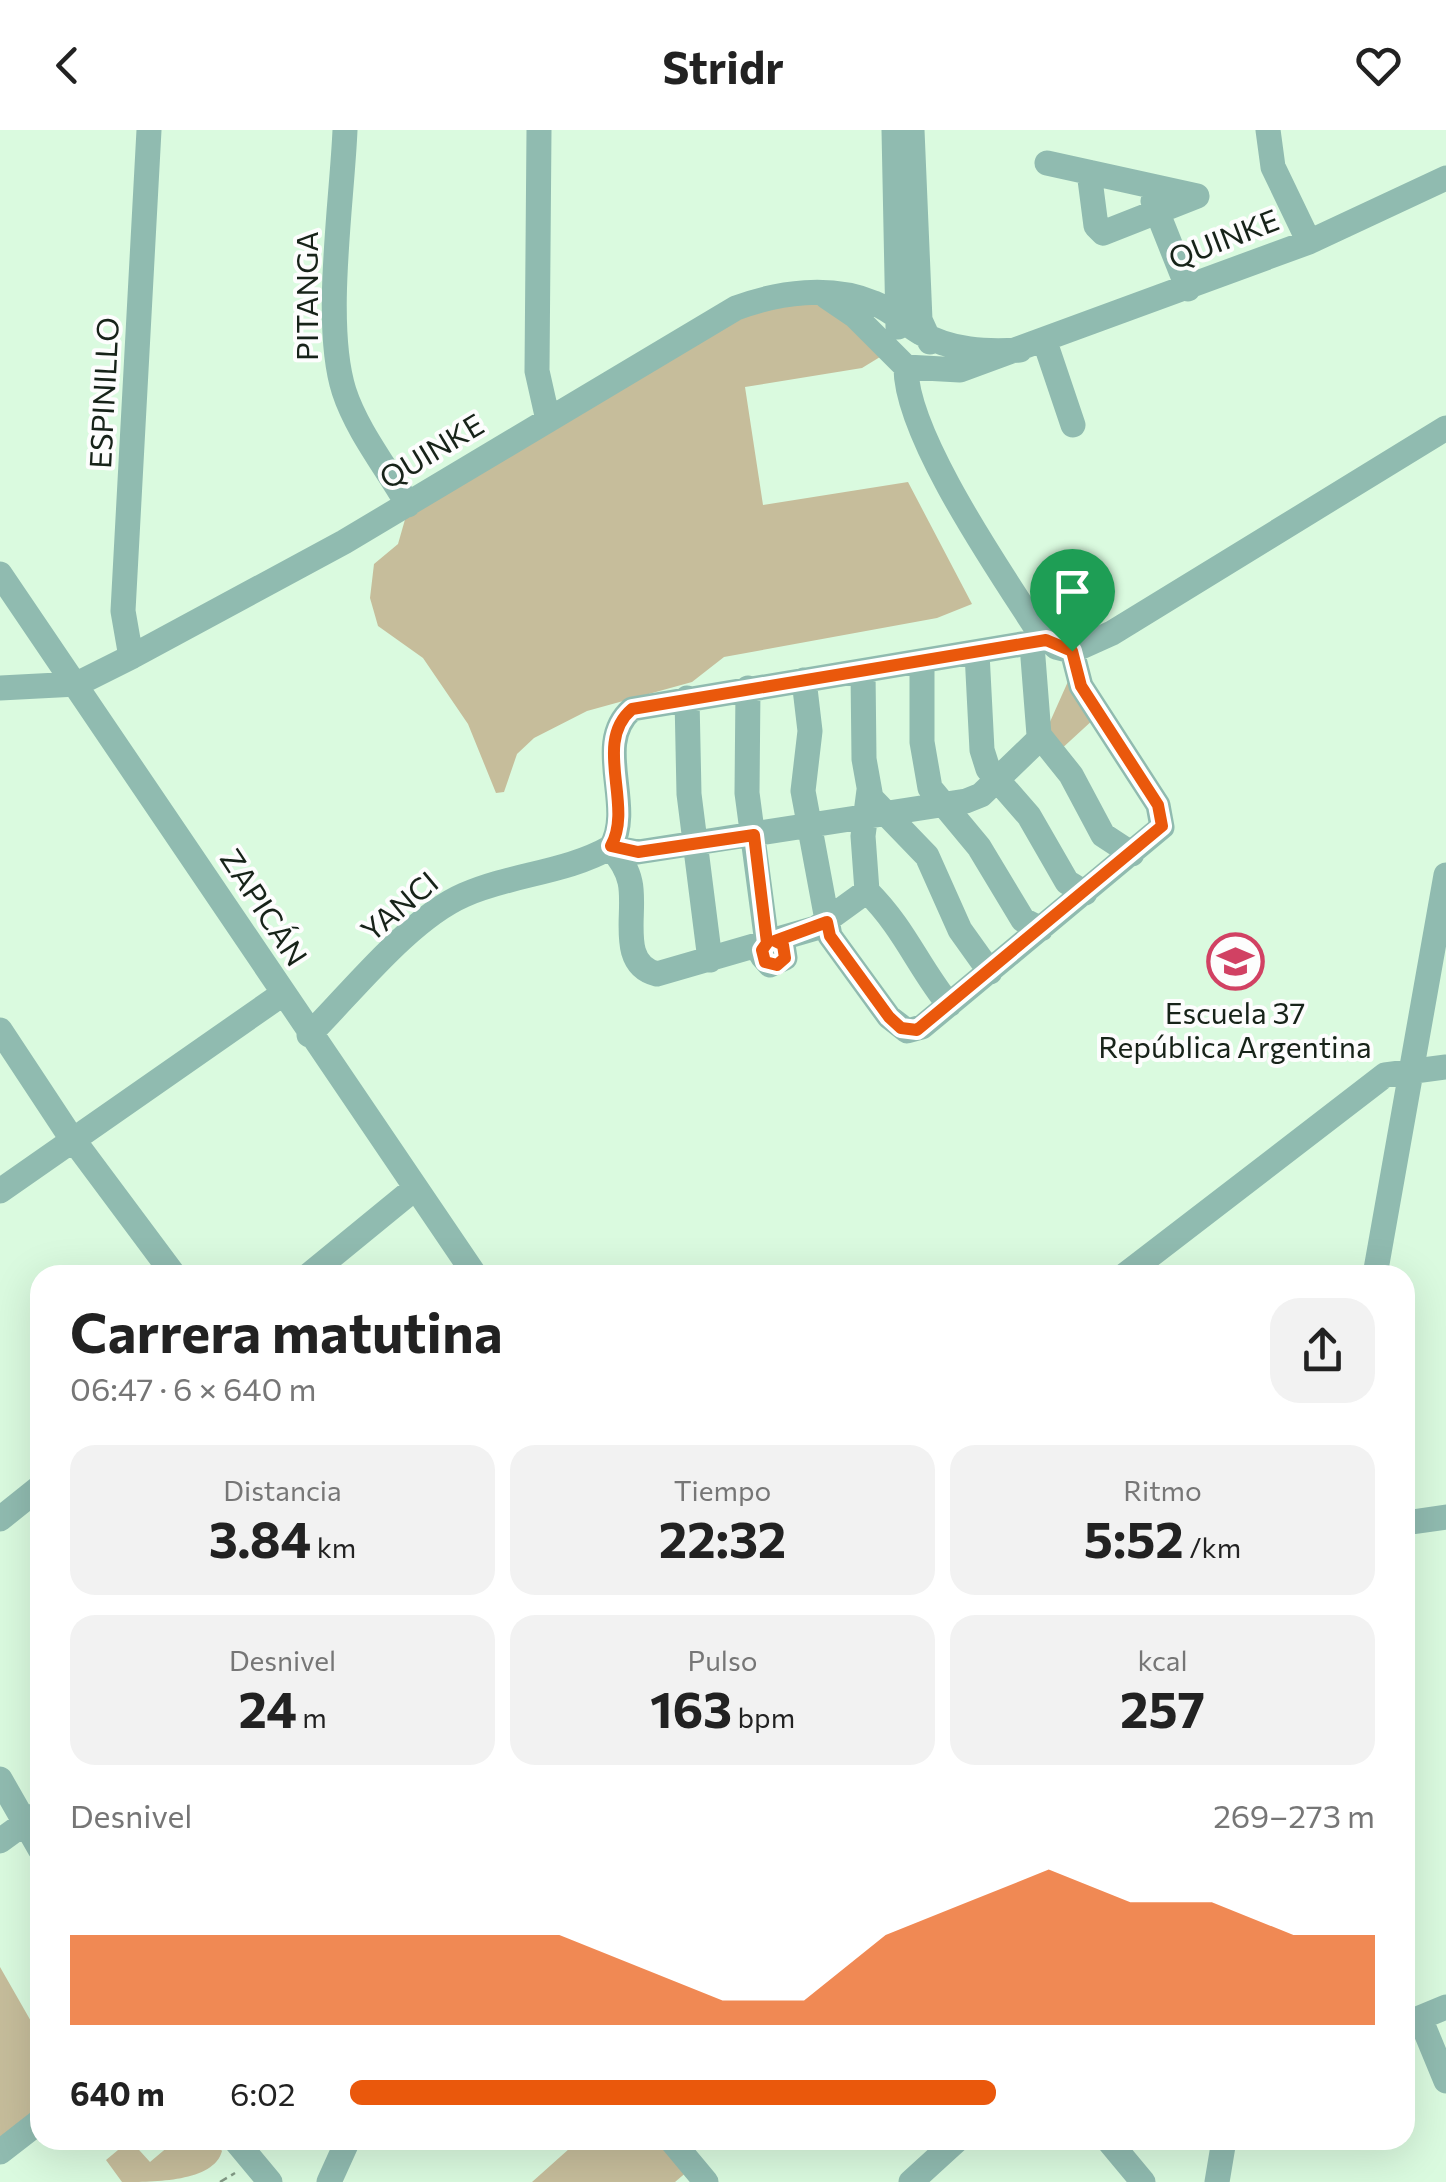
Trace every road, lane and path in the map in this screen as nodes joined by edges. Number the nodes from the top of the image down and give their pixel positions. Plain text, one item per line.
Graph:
1 (149, 130) edge
2 (345, 130) edge
3 (538, 130) edge
4 (894, 130) edge
5 (912, 130) edge
6 (1268, 130) edge
7 (1047, 163) dead end
8 (1089, 172) junction
9 (1446, 178) edge
10 (1150, 186) junction
11 (1156, 214) junction
12 (1309, 242) junction
13 (1188, 289) junction
14 (822, 294) junction
15 (898, 317) junction
16 (923, 335) junction
17 (1032, 346) junction
18 (907, 360) junction
19 (548, 420) junction
20 (1073, 425) dead end
21 (1446, 428) edge
22 (408, 505) junction
23 (0, 574) edge
24 (1039, 642) junction
25 (1072, 651) junction
26 (977, 653) junction
27 (131, 657) junction
28 (922, 662) junction
29 (863, 670) junction
30 (804, 680) junction
31 (77, 684) junction
32 (0, 688) edge
33 (748, 688) junction
34 (688, 698) junction
35 (1035, 744) dead end
36 (998, 781) junction
37 (940, 804) junction
38 (873, 806) junction
39 (808, 827) junction
40 (754, 835) junction
41 (695, 844) junction
42 (611, 846) junction
43 (1132, 854) junction
44 (1446, 876) edge
45 (867, 891) junction
46 (1085, 893) junction
47 (827, 922) junction
48 (1041, 930) junction
49 (771, 942) junction
50 (710, 960) junction
51 (990, 972) junction
52 (281, 994) junction
53 (949, 1006) junction
54 (0, 1030) edge
55 (309, 1035) junction
56 (1446, 1068) edge
57 (1410, 1073) junction
58 (78, 1140) junction
59 (414, 1190) junction
60 (0, 1191) edge
61 (167, 1265) edge
62 (321, 1265) edge
63 (468, 1265) edge
64 (1137, 1265) edge
65 (1378, 1265) edge
66 (30, 1495) edge
67 (1446, 1517) edge
68 (0, 1519) edge
69 (1415, 1522) edge
70 (0, 1779) edge
71 (30, 1814) edge
72 (30, 1820) edge
73 (0, 1841) edge
74 (1446, 2007) edge
75 (1415, 2020) edge
76 (1415, 2026) edge
77 (1446, 2082) edge
78 (30, 2129) edge
79 (243, 2150) edge
80 (343, 2150) edge
81 (679, 2150) edge
82 (947, 2150) edge
83 (1116, 2150) edge
84 (1222, 2150) edge
85 (0, 2152) edge
86 (270, 2182) edge
87 (329, 2182) edge
88 (706, 2182) edge
89 (910, 2182) edge
90 (1143, 2182) edge
91 (1217, 2182) edge

1 - 27 street, ESPINILLO
2 - 22 street, PITANGA
3 - 19 street
4 - 15 street
5 - 16 street
6 - 12 street
7 - 8 street
8 - 10 street
8 - 11 street
9 - 12 street, QUINKE
10 - 11 street
10 - 11 street
11 - 13 street
12 - 13 street, QUINKE
13 - 17 street, QUINKE
14 - 15 street, QUINKE
14 - 18 street
14 - 19 street, QUINKE
15 - 16 street, QUINKE
15 - 18 street
16 - 17 street, QUINKE
16 - 18 street
17 - 18 street, QUINKE
17 - 20 street
18 - 24 street
19 - 22 street, QUINKE
21 - 25 street
22 - 27 street, QUINKE
23 - 31 street, ZAPICÁN
24 - 25 street
24 - 26 street
24 - 43 street
25 - 43 street
26 - 28 street
26 - 36 street
27 - 31 street, QUINKE
28 - 29 street
28 - 37 street
29 - 30 street
29 - 38 street
30 - 33 street
30 - 39 street
31 - 32 street
31 - 52 street, ZAPICÁN
33 - 34 street
33 - 40 street
34 - 41 street
34 - 42 street
35 - 36 street
36 - 37 street
36 - 46 street
37 - 38 street
37 - 48 street
38 - 39 street
38 - 45 street
38 - 51 street
39 - 40 street
39 - 47 street
40 - 41 street
40 - 49 street
41 - 42 street
41 - 50 street
42 - 50 street
42 - 55 street, YANCI
43 - 46 street
44 - 57 street
45 - 47 street
45 - 53 street
46 - 48 street
47 - 49 street
47 - 53 street
48 - 51 street
49 - 50 street
51 - 53 street
52 - 55 street, ZAPICÁN
52 - 58 street
54 - 58 street
55 - 59 street, ZAPICÁN
56 - 57 street
57 - 64 street
57 - 65 street
58 - 60 street
58 - 61 street
59 - 62 street
59 - 63 street, ZAPICÁN
66 - 68 street
67 - 69 street
70 - 71 street
72 - 73 street
74 - 75 street
76 - 77 street
78 - 85 street
79 - 86 street
80 - 87 street
81 - 88 street
82 - 89 street
83 - 90 street
84 - 91 street

